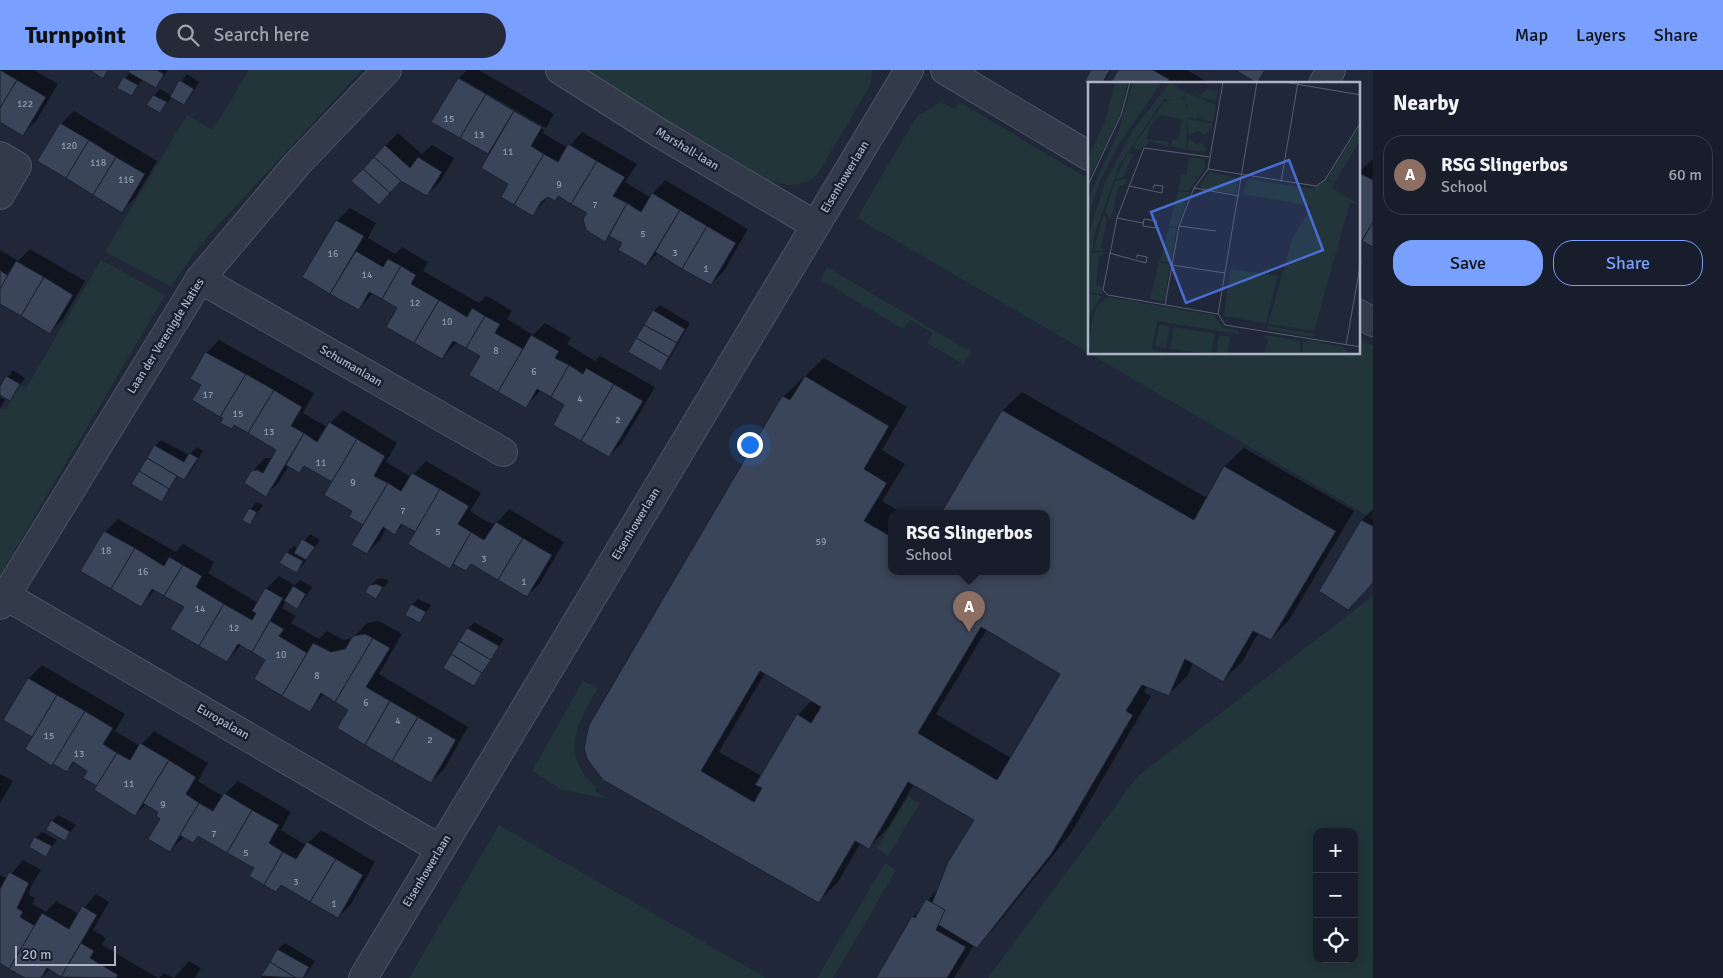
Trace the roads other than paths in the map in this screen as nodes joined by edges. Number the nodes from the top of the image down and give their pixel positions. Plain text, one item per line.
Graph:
1 (387, 70) edge
2 (560, 70) edge
3 (909, 70) edge
4 (945, 70) edge
5 (1331, 70) edge
6 (1324, 82) edge
7 (1088, 155) edge
8 (0, 156) edge
9 (0, 195) edge
10 (816, 225) junction
11 (200, 280) junction
12 (1360, 315) edge
13 (1373, 322) edge
14 (503, 452) dead end
15 (3, 600) edge
16 (440, 848) junction
17 (362, 978) edge

1 - 11 street, Laan der Verenigde Naties
2 - 10 street, Marshall-laan
3 - 10 street, Eisenhowerlaan
4 - 7 street
5 - 6 street
8 - 9 street
10 - 16 street, Eisenhowerlaan
11 - 14 street, Schumanlaan
11 - 15 street, Laan der Verenigde Naties
12 - 13 street
15 - 16 street, Europalaan
16 - 17 street, Eisenhowerlaan

